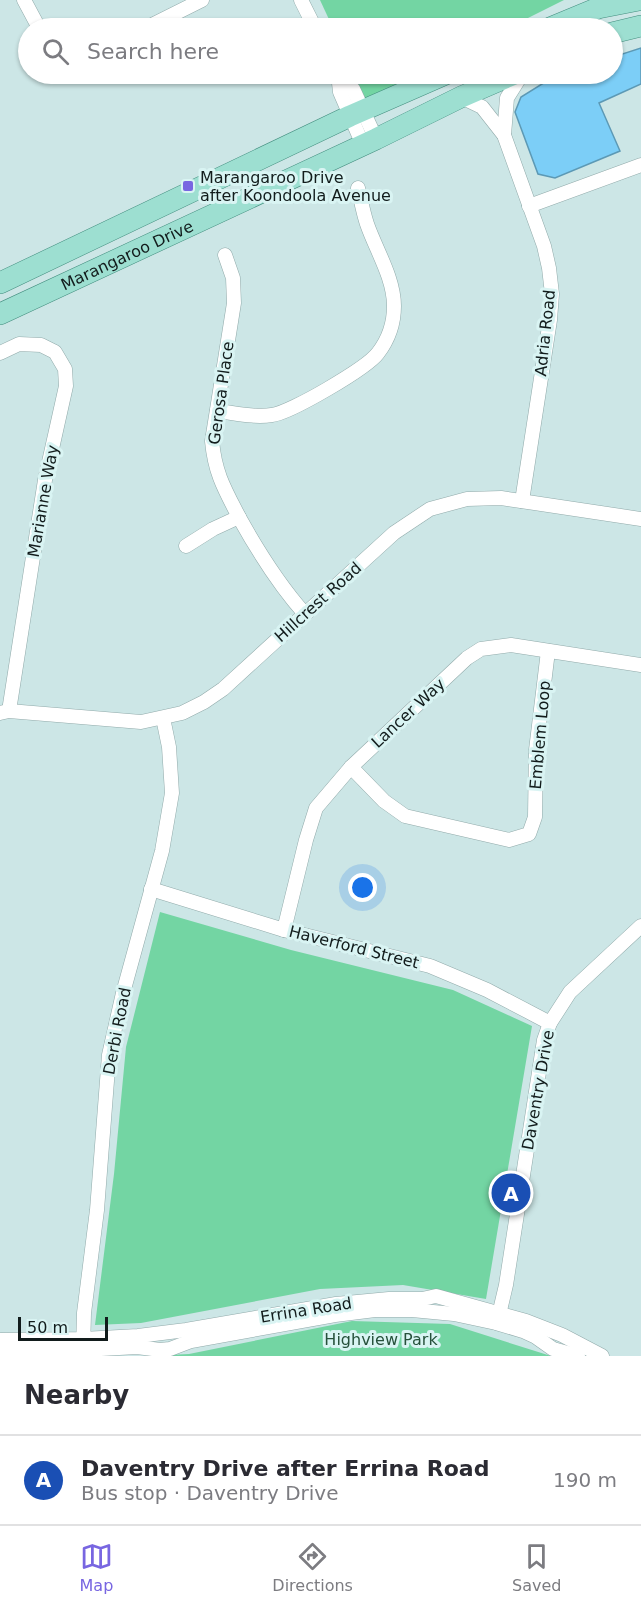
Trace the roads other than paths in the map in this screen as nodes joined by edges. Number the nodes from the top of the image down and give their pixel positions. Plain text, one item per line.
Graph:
1 (24, 0) edge
2 (202, 0) edge
3 (301, 0) edge
4 (639, 0) edge
5 (34, 18) edge
6 (166, 18) edge
7 (310, 18) edge
8 (574, 18) edge
9 (641, 26) edge
10 (623, 30) edge
11 (339, 84) edge
12 (423, 84) edge
13 (491, 84) edge
14 (516, 84) edge
15 (460, 97) junction
16 (357, 113) junction
17 (504, 135) junction
18 (370, 142) junction
19 (641, 165) edge
20 (358, 188) dead end
21 (529, 206) junction
22 (225, 255) dead end
23 (0, 283) edge
24 (0, 314) edge
25 (0, 353) edge
26 (217, 411) junction
27 (522, 501) junction
28 (239, 517) junction
29 (641, 519) edge
30 (186, 546) dead end
31 (305, 614) junction
32 (548, 651) junction
33 (641, 665) edge
34 (5, 712) edge
35 (163, 718) junction
36 (351, 767) junction
37 (151, 889) junction
38 (641, 926) edge
39 (284, 930) junction
40 (550, 1023) junction
41 (498, 1319) junction
42 (0, 1340) edge
43 (83, 1345) junction
44 (0, 1351) edge
45 (578, 1356) edge
46 (602, 1356) edge

1 - 5 street
2 - 6 street
3 - 7 street
4 - 8 main road
9 - 10 main road
11 - 16 street
12 - 16 main road, Marangaroo Drive
13 - 15 main road, Marangaroo Drive
14 - 17 street, Adria Road
15 - 17 street, Adria Road
15 - 18 main road, Marangaroo Drive
16 - 18 street
16 - 23 main road, Marangaroo Drive
17 - 21 street, Adria Road
18 - 24 main road, Marangaroo Drive
19 - 21 street
20 - 26 street
21 - 27 street, Adria Road
22 - 26 street, Gerosa Place
25 - 34 street, Marianne Way
26 - 28 street, Gerosa Place
27 - 29 street, Hillcrest Road
27 - 31 street, Hillcrest Road
28 - 30 street
28 - 31 street, Gerosa Place
31 - 35 street, Hillcrest Road
32 - 33 street, Lancer Way
32 - 36 street, Lancer Way
32 - 36 street, Emblem Loop
34 - 35 street, Hillcrest Road
35 - 37 street, Derbi Road
36 - 39 street, Lancer Way
37 - 39 street, Haverford Street
37 - 43 street, Derbi Road
38 - 40 street, Daventry Drive
39 - 40 street, Haverford Street
40 - 41 street, Daventry Drive
41 - 43 street, Errina Road
41 - 45 street, Errina Road
41 - 46 street, Errina Road
42 - 43 street, Errina Road
43 - 44 street, Errina Road

